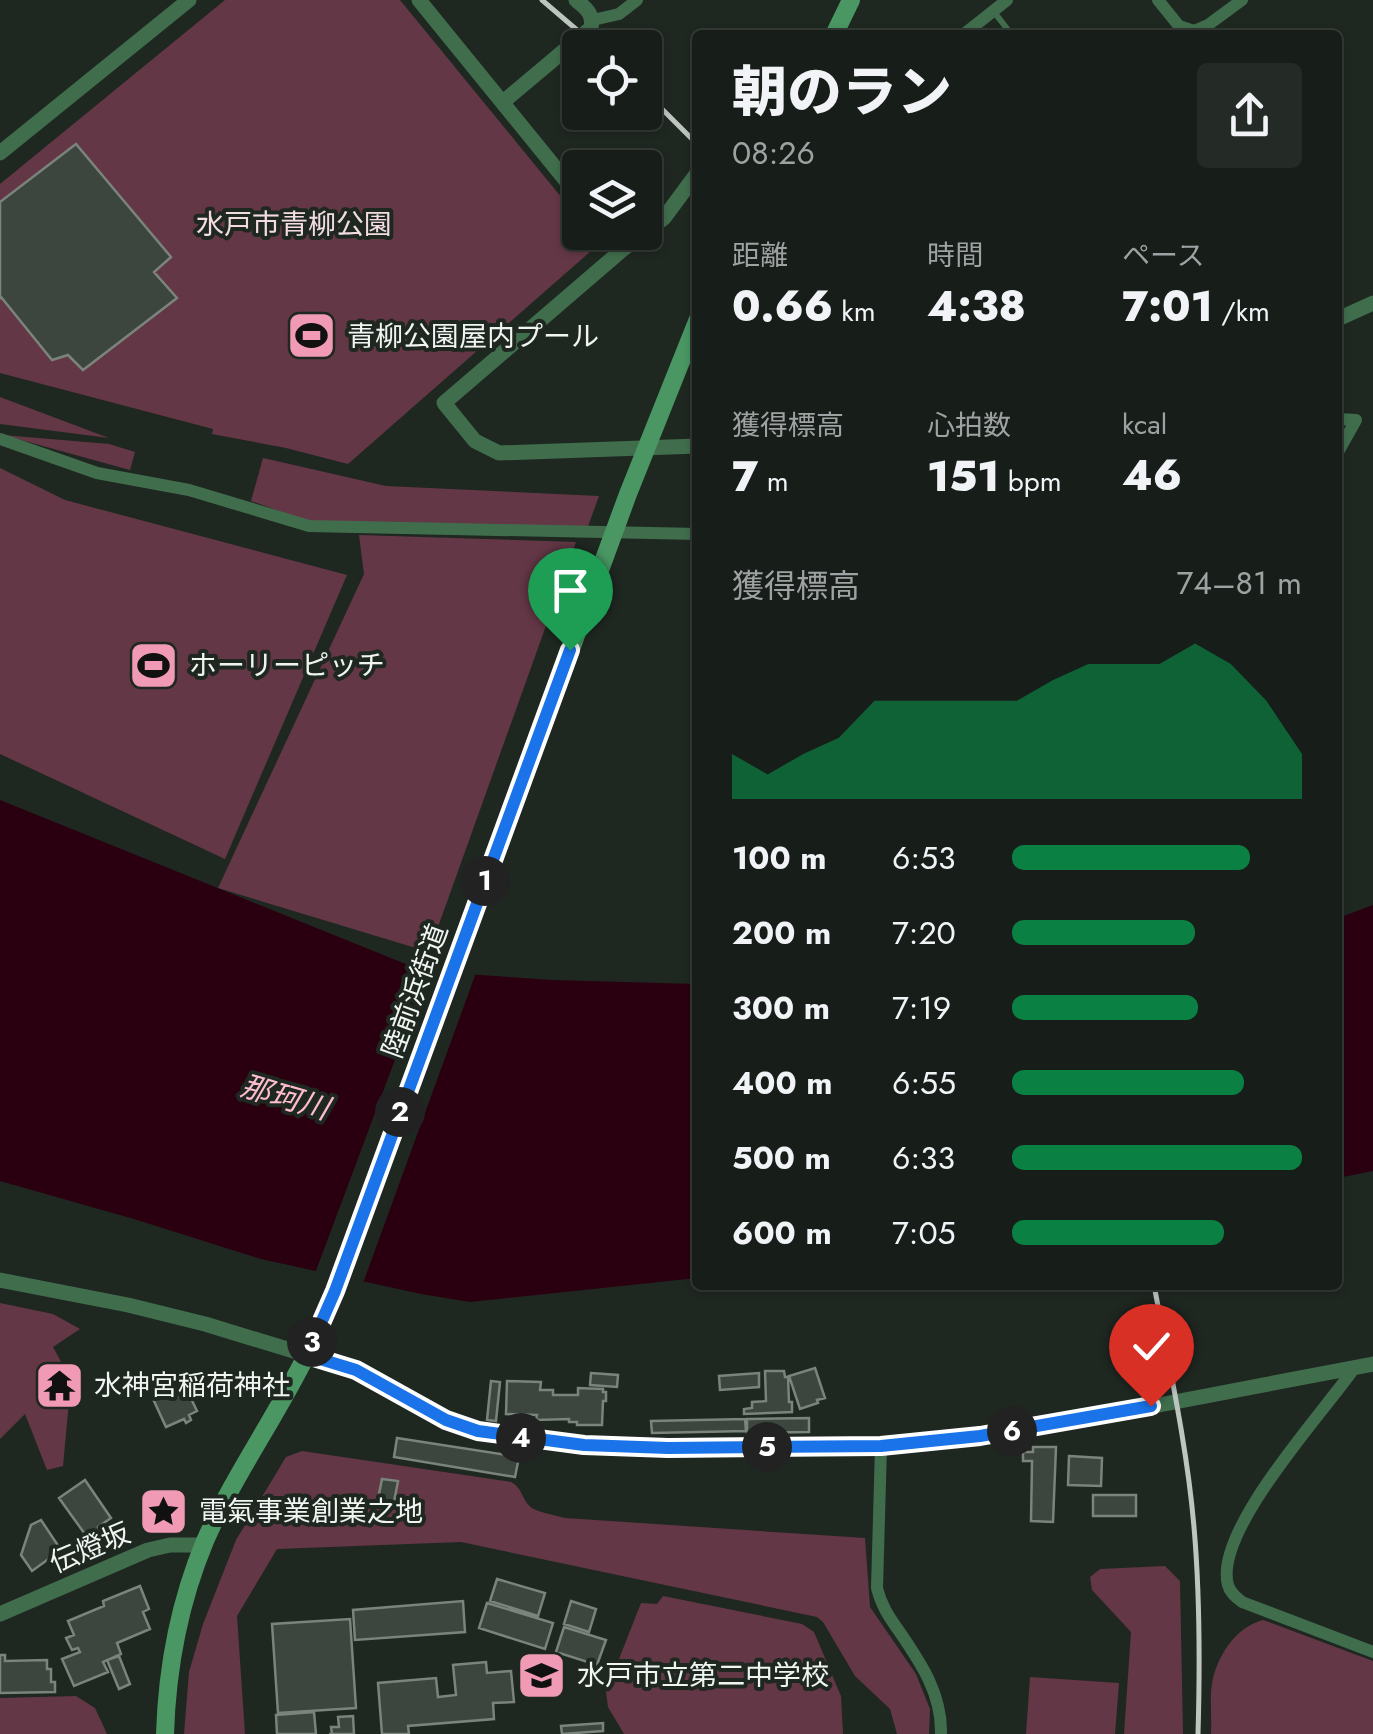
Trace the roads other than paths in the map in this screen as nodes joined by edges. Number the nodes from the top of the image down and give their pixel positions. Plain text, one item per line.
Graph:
1 (189, 0) edge
2 (419, 0) edge
3 (576, 0) edge
4 (637, 0) edge
5 (852, 0) edge
6 (1007, 0) edge
7 (1158, 0) edge
8 (1242, 0) edge
9 (994, 11) junction
10 (593, 20) junction
11 (837, 30) edge
12 (970, 30) edge
13 (1008, 30) edge
14 (1191, 30) edge
15 (1196, 30) edge
16 (503, 102) junction
17 (0, 153) edge
18 (562, 176) edge
19 (692, 180) edge
20 (662, 220) edge
21 (622, 250) edge
22 (1373, 303) edge
23 (1342, 317) edge
24 (692, 333) edge
25 (1342, 418) edge
26 (1356, 420) junction
27 (1342, 425) edge
28 (0, 439) edge
29 (1342, 445) edge
30 (692, 446) edge
31 (692, 534) edge
32 (0, 1280) edge
33 (307, 1355) junction
34 (1373, 1364) edge
35 (1355, 1367) junction
36 (881, 1446) junction
37 (204, 1544) junction
38 (0, 1614) edge
39 (1373, 1652) edge
40 (165, 1734) edge
41 (941, 1734) edge

1 - 17 street
2 - 16 street
3 - 10 street
4 - 10 street
5 - 11 main road
6 - 9 street
7 - 14 street
8 - 15 street
9 - 12 street
9 - 13 lane
10 - 16 street
16 - 18 street
19 - 20 street
21 - 30 street
22 - 23 street
24 - 33 main road, 陸前浜街道, bridge
25 - 26 street
26 - 27 street
26 - 29 street
28 - 31 street
32 - 33 street
33 - 36 street
33 - 37 main road, 陸前浜街道
34 - 35 street
35 - 36 street
35 - 39 street
36 - 41 street
37 - 38 street, 伝燈坂
37 - 40 main road, 陸前浜街道

